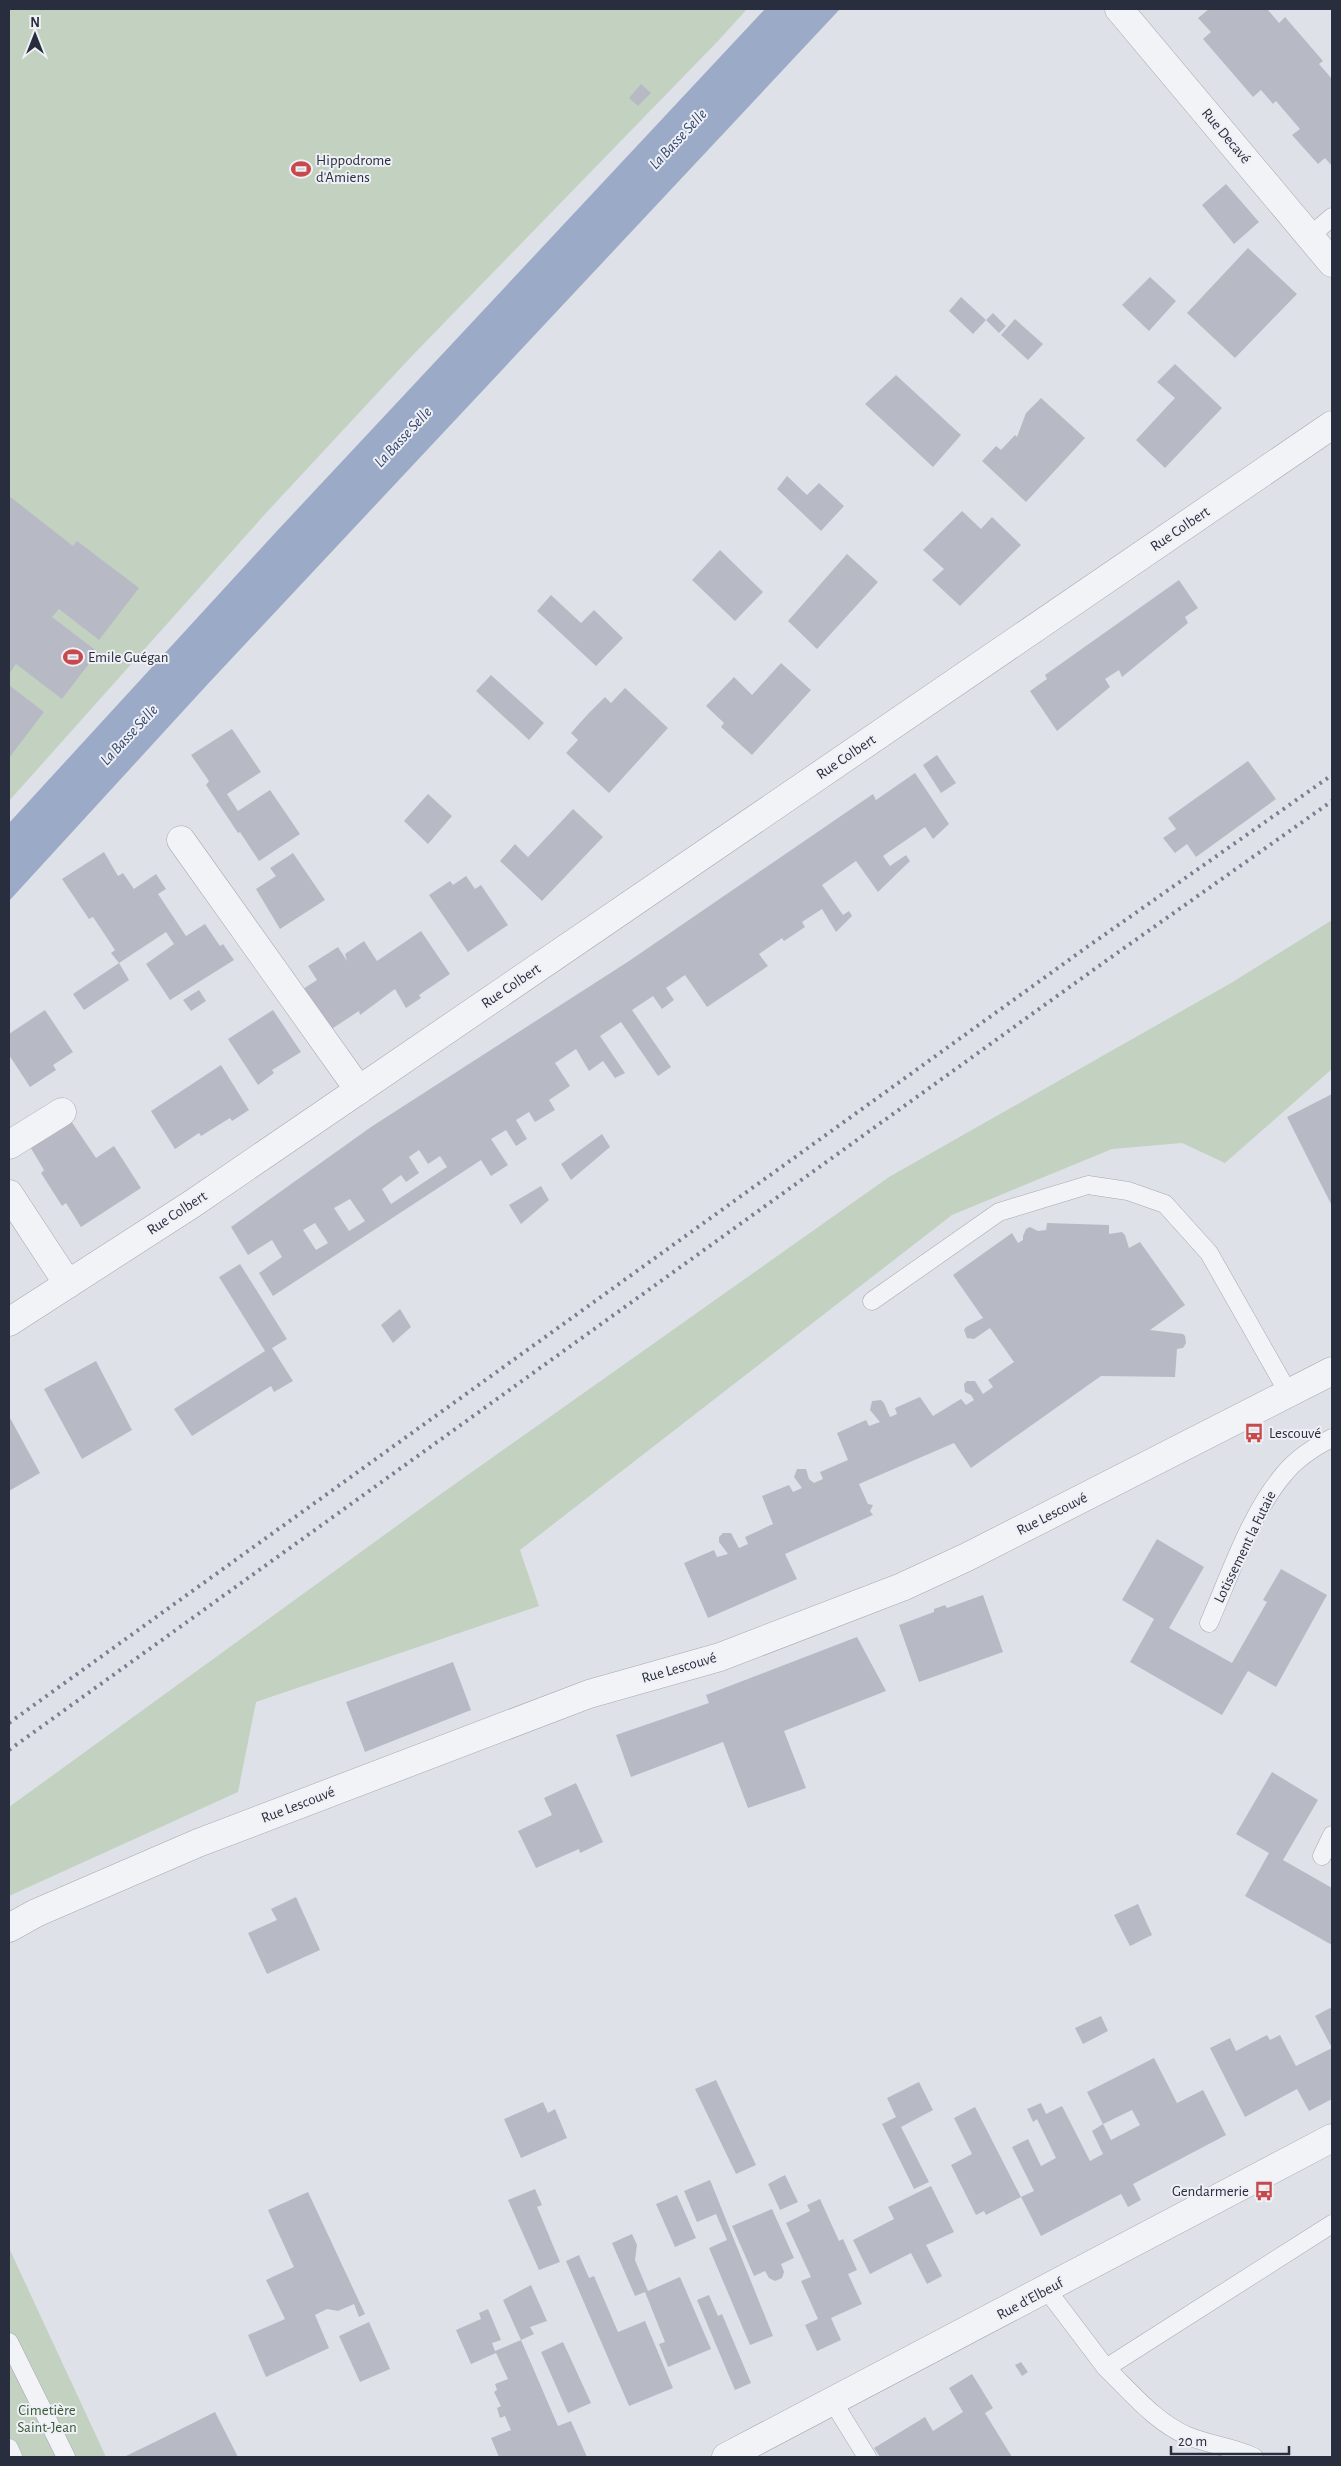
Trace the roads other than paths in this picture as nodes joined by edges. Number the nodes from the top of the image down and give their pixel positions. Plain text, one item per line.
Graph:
1 (1119, 9) edge
2 (1332, 217) edge
3 (1310, 236) junction
4 (1332, 263) edge
5 (1332, 425) edge
6 (181, 840) dead end
7 (359, 1090) junction
8 (62, 1112) dead end
9 (9, 1145) edge
10 (9, 1194) edge
11 (68, 1284) junction
12 (872, 1301) dead end
13 (9, 1322) edge
14 (1332, 1371) edge
15 (1289, 1394) junction
16 (1332, 1438) edge
17 (1209, 1623) dead end
18 (1332, 1835) edge
19 (1322, 1856) dead end
20 (9, 1928) edge
21 (1332, 2138) edge
22 (1332, 2224) edge
23 (1047, 2290) junction
24 (11, 2353) edge
25 (1106, 2368) junction
26 (833, 2402) junction
27 (9, 2448) edge
28 (13, 2457) edge
29 (66, 2457) edge
30 (726, 2457) edge
31 (867, 2457) edge
32 (1254, 2457) edge

1 - 3 street, Rue Decavé
2 - 3 lane
3 - 4 street, Rue Decavé
5 - 7 street, Rue Colbert
6 - 7 street
7 - 11 street, Rue Colbert
8 - 9 street
10 - 11 street
11 - 13 street, Rue Colbert
12 - 15 lane
14 - 15 street, Rue Lescouvé
15 - 20 street, Rue Lescouvé
16 - 17 lane, Lotissement la Futaie
18 - 19 lane
21 - 23 street, Rue d'Elbeuf
22 - 25 lane
23 - 25 lane
23 - 26 street, Rue d'Elbeuf
24 - 29 lane
25 - 32 lane
26 - 30 street, Rue d'Elbeuf
26 - 31 lane
27 - 28 lane

